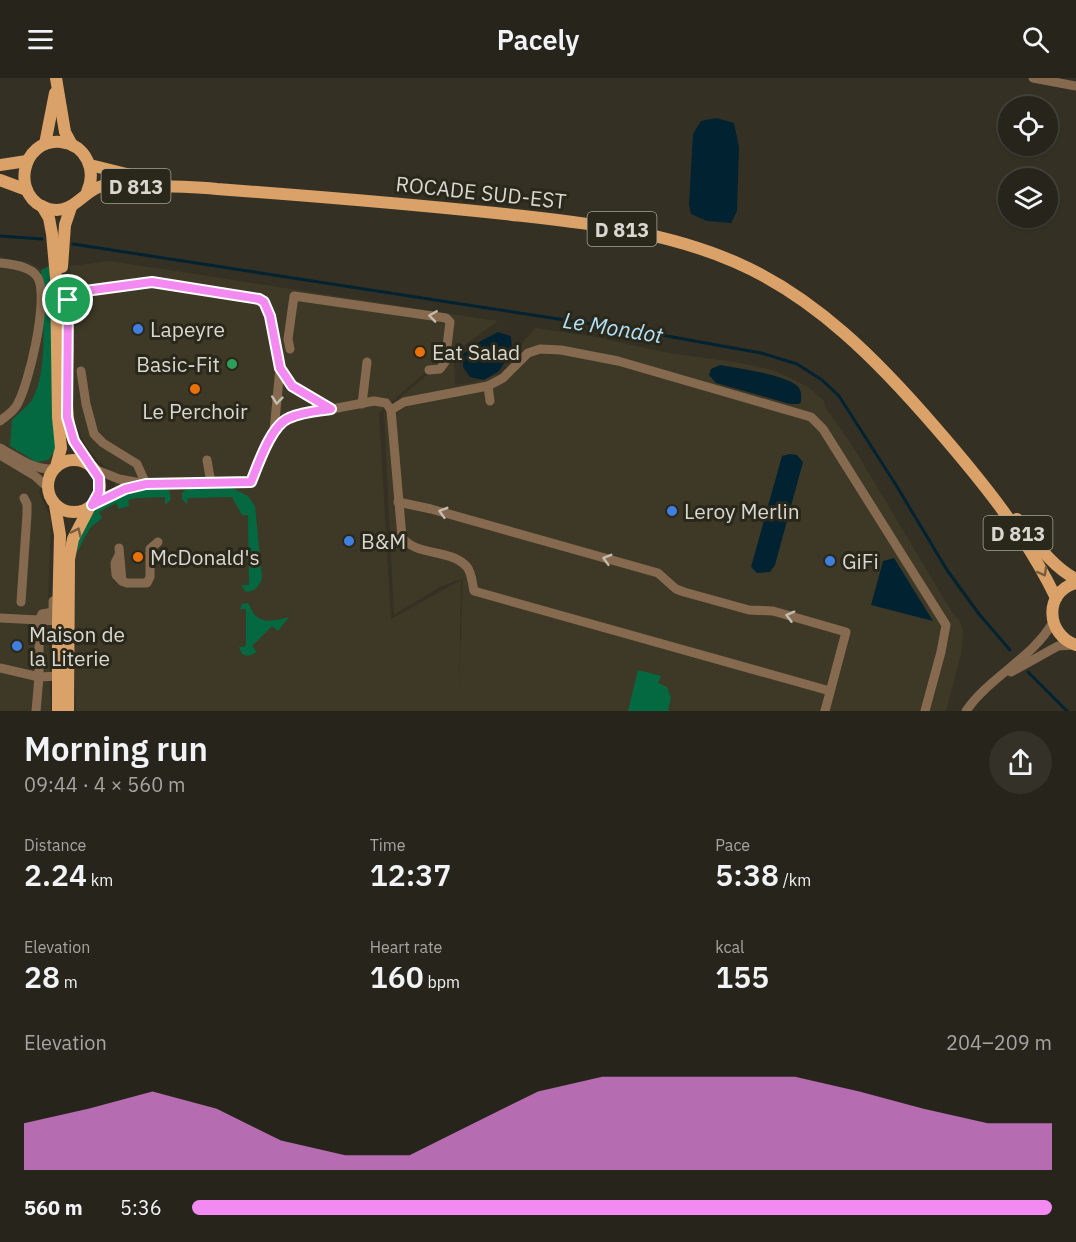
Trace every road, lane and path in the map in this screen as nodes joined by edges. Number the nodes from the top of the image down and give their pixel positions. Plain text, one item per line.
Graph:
1 (1033, 78) edge
2 (57, 79) edge
3 (1076, 86) edge
4 (45, 144) junction
5 (72, 145) junction
6 (27, 161) junction
7 (0, 165) edge
8 (90, 165) junction
9 (0, 180) edge
10 (185, 186) junction
11 (27, 190) junction
12 (87, 192) junction
13 (42, 206) junction
14 (72, 207) junction
15 (0, 263) edge
16 (290, 349) dead end
17 (367, 362) dead end
18 (280, 368) junction
19 (429, 370) dead end
20 (81, 371) dead end
21 (488, 386) junction
22 (490, 401) dead end
23 (66, 402) junction
24 (362, 404) junction
25 (331, 409) junction
26 (391, 410) junction
27 (0, 421) edge
28 (273, 433) junction
29 (0, 448) edge
30 (0, 455) edge
31 (207, 460) dead end
32 (91, 466) junction
33 (55, 468) junction
34 (974, 472) junction
35 (211, 483) junction
36 (146, 484) junction
37 (47, 487) junction
38 (24, 498) dead end
39 (398, 502) junction
40 (55, 505) junction
41 (91, 506) junction
42 (158, 542) dead end
43 (119, 551) dead end
44 (59, 560) junction
45 (1076, 581) edge
46 (1056, 598) junction
47 (21, 602) dead end
48 (0, 618) edge
49 (39, 620) junction
50 (58, 621) junction
51 (1053, 622) junction
52 (1074, 645) edge
53 (0, 668) edge
54 (58, 676) junction
55 (39, 677) junction
56 (830, 691) junction
57 (980, 694) junction
58 (36, 711) edge
59 (58, 711) edge
60 (68, 711) edge
61 (825, 711) edge
62 (925, 711) edge
63 (966, 711) edge

1 - 3 street
2 - 4 main road
2 - 5 main road
4 - 5 main road
4 - 6 main road
5 - 8 main road
6 - 7 main road
6 - 11 main road
8 - 10 main road, ROCADE SUD-EST / D 813
8 - 12 main road
9 - 11 main road
10 - 12 main road, ROCADE SUD-EST / D 813
10 - 34 main road, ROCADE SUD-EST / D 813
11 - 13 main road
12 - 14 main road
13 - 14 main road
13 - 33 main road
14 - 23 main road
15 - 27 street
19 -> 16 street
17 - 24 street
18 - 23 street
18 - 25 street
18 -> 28 street
20 - 36 street
21 - 22 street
21 - 26 street
21 - 62 street
23 - 32 main road
24 - 25 street
24 - 26 street
25 - 28 street
26 - 39 street
28 - 35 street
29 - 33 street
30 - 37 street
31 - 35 street
32 - 33 main road
32 - 36 street
32 - 41 main road
33 - 37 main road
34 - 45 main road, ROCADE SUD-EST / D 813
34 -> 46 main road, ROCADE SUD-EST / D 813
35 - 36 street
36 - 41 street
37 - 40 main road
38 - 47 street
39 - 56 street
56 -> 39 street
40 - 41 main road
40 - 44 main road
60 -> 41 main road
42 - 43 street
44 - 49 street
44 - 50 main road
45 - 46 main road
46 - 51 main road
48 - 49 street
49 - 50 street
49 - 55 street
50 - 54 main road
51 - 52 main road
51 - 57 street
52 - 57 street
53 - 55 street
54 - 55 street
54 - 59 main road
55 - 58 street
56 - 61 street
57 - 63 street

